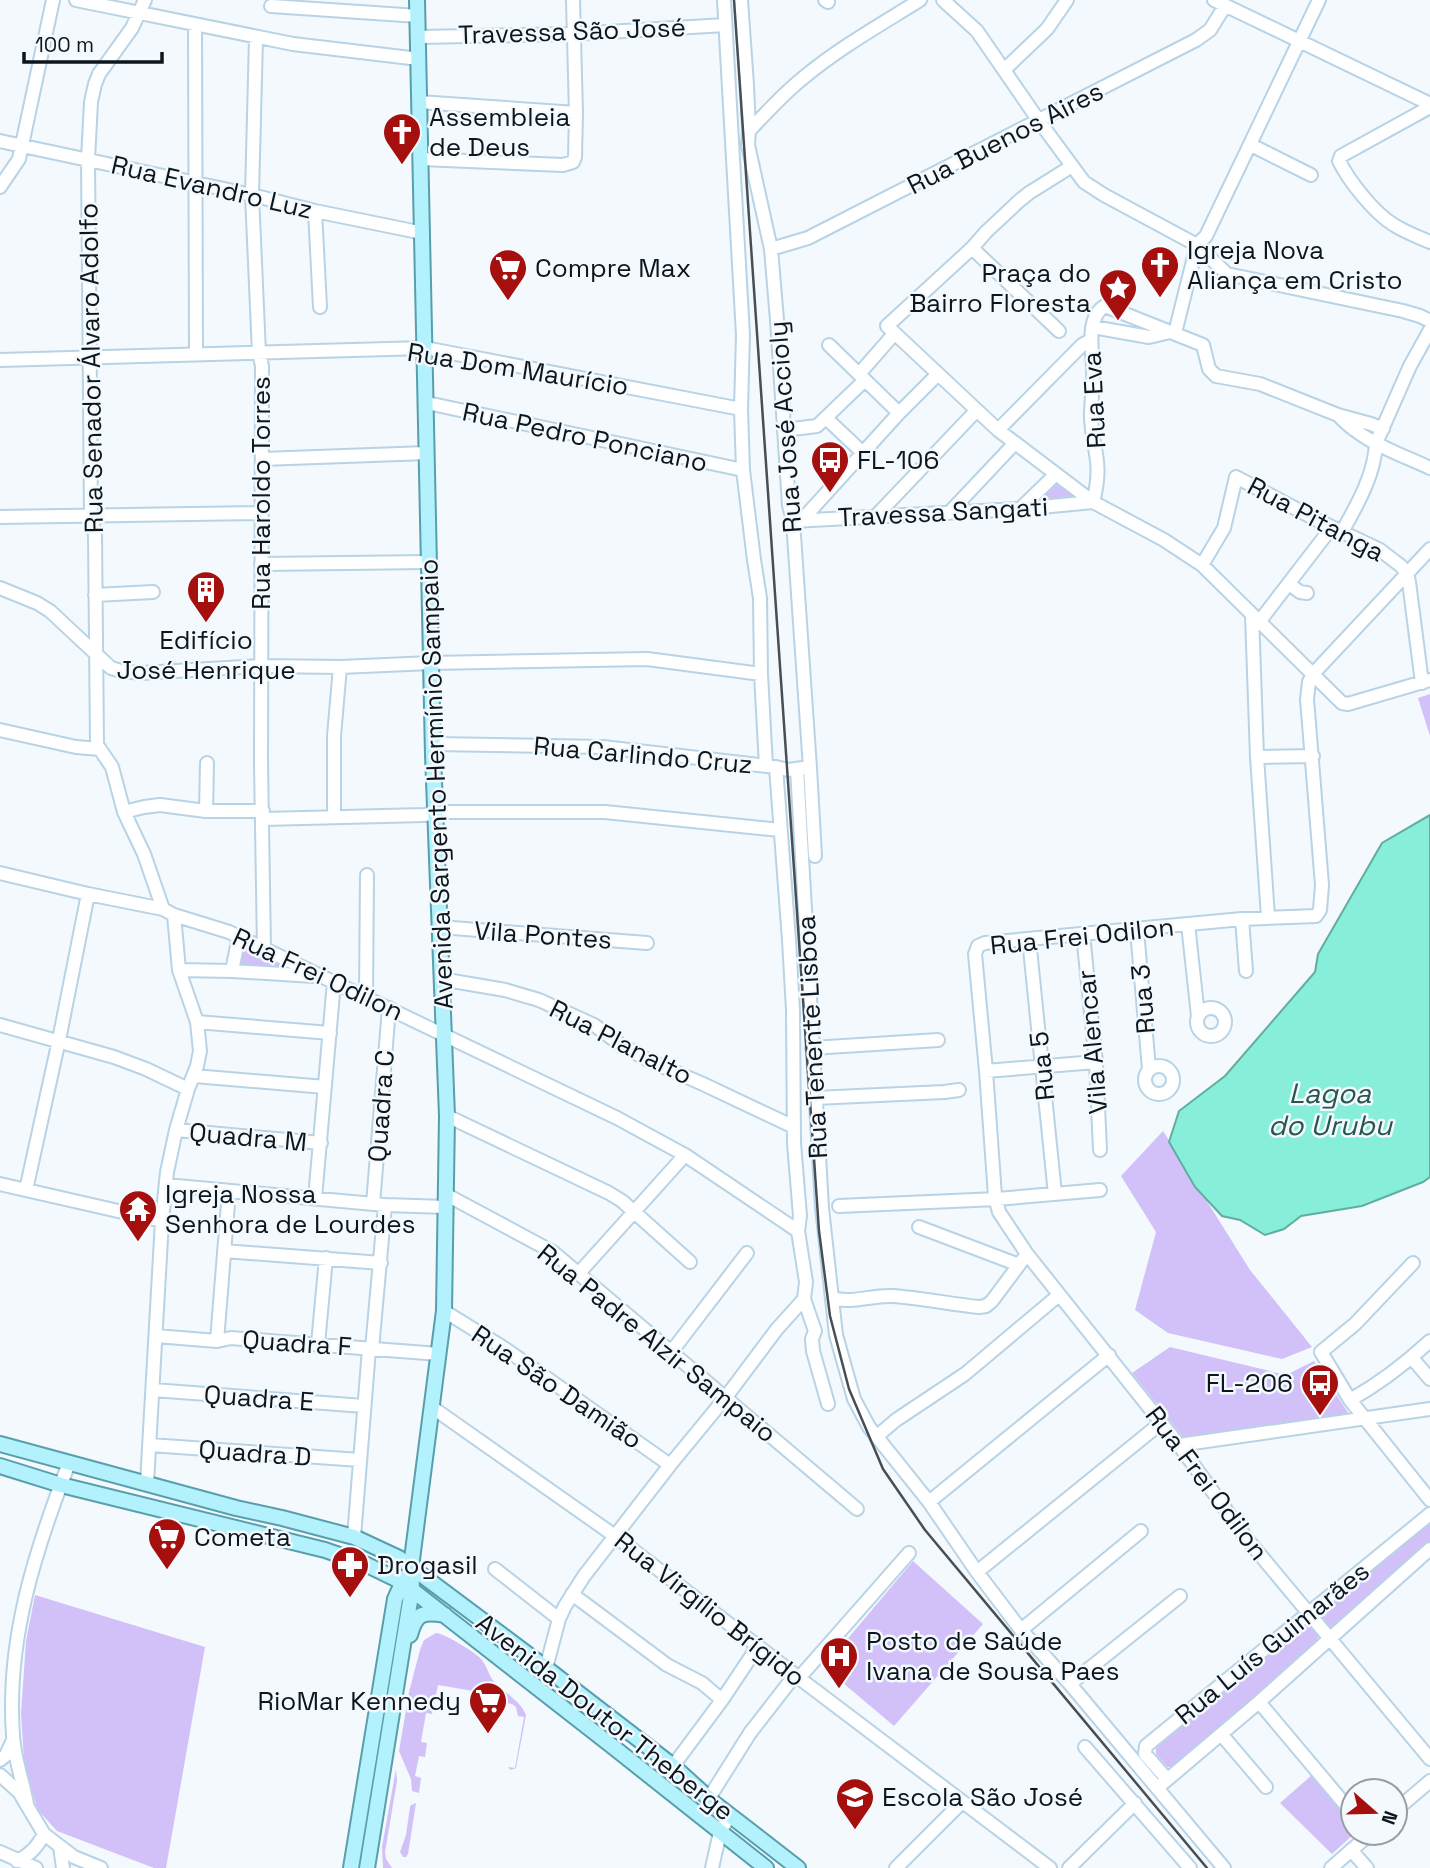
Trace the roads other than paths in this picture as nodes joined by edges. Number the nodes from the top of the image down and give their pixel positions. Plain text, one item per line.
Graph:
1 (53, 0) edge
2 (76, 0) edge
3 (145, 0) edge
4 (417, 0) edge
5 (573, 0) edge
6 (724, 0) edge
7 (741, 0) edge
8 (920, 0) edge
9 (943, 0) edge
10 (1068, 0) edge
11 (1319, 0) edge
12 (1219, 3) edge
13 (271, 6) dead end
14 (139, 14) junction
15 (418, 16) junction
16 (195, 25) junction
17 (725, 25) junction
18 (574, 34) junction
19 (418, 37) junction
20 (256, 38) junction
21 (1300, 41) junction
22 (419, 59) junction
23 (1004, 70) junction
24 (419, 102) junction
25 (1430, 106) edge
26 (576, 113) junction
27 (1039, 121) junction
28 (749, 131) junction
29 (0, 141) edge
30 (1251, 145) junction
31 (22, 146) junction
32 (88, 159) junction
33 (421, 159) junction
34 (1072, 166) junction
35 (1311, 175) dead end
36 (196, 184) junction
37 (0, 187) edge
38 (252, 195) junction
39 (314, 211) junction
40 (423, 233) junction
41 (1430, 242) edge
42 (1197, 245) junction
43 (972, 248) junction
44 (771, 249) junction
45 (320, 307) dead end
46 (1430, 321) edge
47 (891, 330) junction
48 (1430, 330) edge
49 (1059, 331) dead end
50 (1172, 332) junction
51 (1092, 334) junction
52 (829, 345) dead end
53 (425, 348) junction
54 (259, 353) junction
55 (196, 354) junction
56 (89, 357) junction
57 (0, 360) edge
58 (937, 375) junction
59 (862, 377) junction
60 (427, 403) junction
61 (741, 409) junction
62 (976, 411) junction
63 (899, 413) junction
64 (1338, 415) junction
65 (826, 418) junction
66 (1383, 429) junction
67 (784, 430) junction
68 (998, 430) junction
69 (1015, 443) junction
70 (1376, 443) junction
71 (427, 453) junction
72 (863, 453) junction
73 (262, 460) junction
74 (1430, 468) edge
75 (743, 470) junction
76 (1056, 474) junction
77 (1093, 502) junction
78 (1020, 509) junction
79 (261, 513) junction
80 (949, 513) junction
81 (91, 515) junction
82 (0, 517) edge
83 (875, 517) junction
84 (797, 521) junction
85 (1337, 529) junction
86 (1430, 549) edge
87 (428, 562) junction
88 (261, 564) junction
89 (1202, 565) junction
90 (1407, 574) junction
91 (1289, 584) junction
92 (0, 588) edge
93 (153, 592) dead end
94 (1307, 593) dead end
95 (95, 595) junction
96 (1256, 619) junction
97 (95, 651) junction
98 (431, 663) junction
99 (262, 666) junction
100 (340, 667) junction
101 (761, 674) junction
102 (1312, 676) junction
103 (1426, 682) edge
104 (0, 730) edge
105 (433, 744) junction
106 (100, 749) junction
107 (1313, 756) junction
108 (1257, 757) junction
109 (207, 763) dead end
110 (771, 766) junction
111 (804, 768) junction
112 (206, 811) junction
113 (124, 812) junction
114 (435, 813) junction
115 (263, 815) junction
116 (334, 817) junction
117 (780, 830) junction
118 (815, 856) dead end
119 (0, 873) edge
120 (367, 875) dead end
121 (88, 894) junction
122 (168, 912) junction
123 (1268, 917) junction
124 (1242, 919) junction
125 (1188, 924) junction
126 (440, 927) junction
127 (1137, 930) junction
128 (1083, 934) junction
129 (239, 936) junction
130 (1029, 939) junction
131 (647, 943) dead end
132 (264, 950) junction
133 (179, 970) junction
134 (232, 971) junction
135 (1246, 971) dead end
136 (322, 977) junction
137 (441, 979) junction
138 (334, 982) junction
139 (366, 996) junction
140 (389, 1008) junction
141 (1198, 1016) dead end
142 (197, 1022) junction
143 (0, 1025) edge
144 (330, 1033) junction
145 (443, 1033) junction
146 (59, 1040) junction
147 (938, 1040) dead end
148 (812, 1048) junction
149 (1096, 1062) junction
150 (1043, 1065) junction
151 (1149, 1069) dead end
152 (986, 1071) junction
153 (194, 1076) junction
154 (325, 1087) junction
155 (188, 1088) junction
156 (959, 1090) dead end
157 (815, 1098) junction
158 (447, 1116) junction
159 (794, 1127) junction
160 (176, 1130) junction
161 (321, 1143) junction
162 (1100, 1150) dead end
163 (685, 1155) junction
164 (0, 1184) edge
165 (166, 1185) junction
166 (26, 1190) junction
167 (1100, 1190) dead end
168 (229, 1191) junction
169 (1055, 1194) junction
170 (316, 1198) junction
171 (997, 1199) junction
172 (445, 1201) junction
173 (379, 1205) junction
174 (839, 1206) dead end
175 (634, 1213) junction
176 (162, 1220) junction
177 (919, 1227) dead end
178 (798, 1231) junction
179 (224, 1251) junction
180 (747, 1253) dead end
181 (326, 1258) junction
182 (1023, 1259) junction
183 (690, 1262) dead end
184 (381, 1263) junction
185 (1413, 1263) dead end
186 (579, 1273) junction
187 (1059, 1295) junction
188 (804, 1299) junction
189 (836, 1304) junction
190 (444, 1311) junction
191 (156, 1336) junction
192 (217, 1341) junction
193 (1430, 1341) edge
194 (318, 1344) junction
195 (371, 1349) junction
196 (671, 1350) junction
197 (439, 1354) junction
198 (1108, 1355) junction
199 (1412, 1358) junction
200 (1430, 1379) edge
201 (153, 1390) junction
202 (726, 1397) junction
203 (1350, 1400) junction
204 (828, 1404) dead end
205 (364, 1406) junction
206 (433, 1408) junction
207 (1430, 1409) edge
208 (1364, 1420) junction
209 (1161, 1423) junction
210 (876, 1437) junction
211 (0, 1444) edge
212 (150, 1445) junction
213 (1179, 1445) junction
214 (360, 1461) junction
215 (69, 1463) junction
216 (670, 1465) junction
217 (0, 1466) edge
218 (147, 1483) junction
219 (61, 1485) junction
220 (1430, 1500) edge
221 (929, 1502) junction
222 (857, 1509) dead end
223 (1430, 1514) edge
224 (1142, 1531) dead end
225 (615, 1536) junction
226 (354, 1537) junction
227 (1430, 1549) edge
228 (909, 1553) dead end
229 (411, 1567) junction
230 (495, 1569) dead end
231 (977, 1573) junction
232 (407, 1586) junction
233 (572, 1594) junction
234 (1180, 1596) dead end
235 (1309, 1614) junction
236 (445, 1615) junction
237 (559, 1619) junction
238 (1021, 1630) junction
239 (1329, 1638) junction
240 (758, 1646) junction
241 (546, 1668) junction
242 (397, 1676) junction
243 (797, 1677) junction
244 (1070, 1684) junction
245 (722, 1700) junction
246 (1259, 1702) junction
247 (625, 1729) junction
248 (1221, 1734) junction
249 (13, 1740) junction
250 (612, 1745) junction
251 (1085, 1747) dead end
252 (1430, 1759) edge
253 (0, 1760) edge
254 (673, 1766) junction
255 (0, 1775) edge
256 (1430, 1781) edge
257 (1162, 1784) junction
258 (1265, 1787) dead end
259 (1339, 1797) edge
260 (709, 1798) junction
261 (1409, 1799) edge
262 (962, 1802) junction
263 (1135, 1803) junction
264 (26, 1804) junction
265 (730, 1815) junction
266 (720, 1832) junction
267 (44, 1834) junction
268 (60, 1847) junction
269 (1354, 1847) edge
270 (1351, 1850) junction
271 (0, 1853) edge
272 (17, 1861) junction
273 (36, 1868) edge
274 (63, 1868) edge
275 (101, 1868) edge
276 (351, 1868) edge
277 (367, 1868) edge
278 (712, 1868) edge
279 (766, 1868) edge
280 (798, 1868) edge
281 (896, 1868) edge
282 (1050, 1868) edge
283 (1069, 1868) edge
284 (1190, 1868) edge
285 (1224, 1868) edge
286 (1331, 1868) edge
287 (1367, 1868) edge

1 - 31 street
2 - 14 street
3 - 14 street, Rua Senador Álvaro Adolfo
4 - 15 main road, Avenida Sargento Hermínio Sampaio
5 - 18 street
6 - 17 street, Rua José Accioly
7 - 28 street, Rua José Accioly
8 - 28 street
9 - 23 street
10 - 23 street
11 - 21 street
12 - 21 street
12 - 27 street, Rua Buenos Aires
13 - 15 street
14 - 16 street
14 - 32 street, Rua Senador Álvaro Adolfo
15 - 19 main road, Avenida Sargento Hermínio Sampaio
16 - 20 street
16 - 36 street
17 - 18 street, Travessa São José
17 - 61 street, Rua José Accioly
18 - 19 street, Travessa São José
18 - 26 street
19 - 22 main road, Avenida Sargento Hermínio Sampaio
20 - 22 street
20 - 38 street, Rua Haroldo Torres
21 - 25 street
21 - 30 street
22 - 24 main road, Avenida Sargento Hermínio Sampaio
23 - 27 street
24 - 26 street
24 - 33 main road, Avenida Sargento Hermínio Sampaio
25 - 41 street
26 - 33 street
27 - 34 street
27 - 44 street, Rua Buenos Aires
28 - 44 street, Rua José Accioly
29 - 31 street, Rua Evandro Luz
30 - 35 street
30 - 42 street
31 - 32 street, Rua Evandro Luz
31 - 37 street
32 - 36 street, Rua Evandro Luz
32 - 56 street, Rua Senador Álvaro Adolfo
33 - 40 main road, Avenida Sargento Hermínio Sampaio
34 - 42 street
34 - 43 street
36 - 38 street, Rua Evandro Luz
36 - 55 street
38 - 39 street, Rua Evandro Luz
38 - 54 street, Rua Haroldo Torres
39 - 40 street, Rua Evandro Luz
39 - 45 street
40 - 53 main road, Avenida Sargento Hermínio Sampaio
42 - 46 street
42 - 50 street
43 - 47 street
43 - 49 street
44 - 67 street, Rua José Accioly
47 - 58 street
47 - 59 street
48 - 66 street
50 - 51 street
50 - 51 street, Rua Eva
50 - 64 street
51 - 68 street
51 - 77 street, Rua Eva
52 - 59 street
53 - 54 street, Rua Dom Maurício
53 - 60 main road, Avenida Sargento Hermínio Sampaio
53 - 61 street, Rua Dom Maurício
54 - 55 street, Rua Dom Maurício
54 - 73 street, Rua Haroldo Torres
55 - 56 street, Rua Dom Maurício
56 - 57 street, Rua Dom Maurício
56 - 81 street, Rua Senador Álvaro Adolfo
58 - 62 street
58 - 63 street
59 - 63 street
59 - 65 street
60 - 71 main road, Avenida Sargento Hermínio Sampaio
60 - 75 street, Rua Pedro Ponciano
61 - 75 street, Rua José Accioly
62 - 68 street
62 - 83 street
63 - 72 street
64 - 66 street
64 - 70 street
65 - 67 street
65 - 72 street
66 - 70 street
67 - 84 street, Rua José Accioly
68 - 69 street
69 - 76 street
69 - 80 street
70 - 74 street
70 - 85 street
71 - 73 street
71 - 87 main road, Avenida Sargento Hermínio Sampaio
72 - 84 street
73 - 79 street, Rua Haroldo Torres
75 - 101 street, Rua José Accioly
76 - 77 street
76 - 78 street
77 - 78 street, Travessa Sangati
77 - 89 street
78 - 80 street, Travessa Sangati
79 - 81 street
79 - 88 street, Rua Haroldo Torres
80 - 83 street, Travessa Sangati
81 - 82 street
81 - 95 street, Rua Senador Álvaro Adolfo
83 - 84 street, Travessa Sangati
84 - 111 street, Rua José Accioly
85 - 89 street, Rua Pitanga
85 - 90 street, Rua Pitanga
85 - 91 street
86 - 90 street
87 - 88 street
87 - 98 main road, Avenida Sargento Hermínio Sampaio
88 - 99 street, Rua Haroldo Torres
89 - 96 street
90 - 102 street
90 - 103 street, Rua Pitanga
91 - 94 street
91 - 96 street
92 - 97 street
93 - 95 street
95 - 97 street, Rua Senador Álvaro Adolfo
96 - 102 street
96 - 108 street
97 - 99 street
97 - 106 street, Rua Senador Álvaro Adolfo
98 - 100 street
98 - 101 street
98 - 105 main road, Avenida Sargento Hermínio Sampaio
99 - 100 street
99 - 115 street, Rua Haroldo Torres
100 - 116 street
101 - 110 street, Rua José Accioly
102 - 103 street
102 - 107 street, Rua Frei Odilon
104 - 106 street
105 - 110 street, Rua Carlindo Cruz
105 - 114 main road, Avenida Sargento Hermínio Sampaio
106 - 113 street, Rua Senador Álvaro Adolfo
107 - 108 street
107 - 123 street, Rua Frei Odilon
108 - 123 street
109 - 112 street
110 - 111 street, Rua Carlindo Cruz
110 - 117 street, Rua José Accioly
111 - 118 street, Rua José Accioly
111 - 148 street, Rua Tenente Lisboa
112 - 113 street
112 - 115 street
113 - 122 street, Rua Senador Álvaro Adolfo
114 - 116 street
114 - 117 street
114 - 126 main road, Avenida Sargento Hermínio Sampaio
115 - 116 street
115 - 132 street, Rua Haroldo Torres
117 - 159 street, Rua José Accioly
119 - 121 street, Rua Frei Odilon
120 - 139 street
121 - 122 street, Rua Frei Odilon
121 - 146 street
122 - 129 street, Rua Frei Odilon
122 - 133 street
123 - 124 street, Rua Frei Odilon
124 - 125 street, Rua Frei Odilon
124 - 135 street
125 - 127 street, Rua Frei Odilon
125 - 141 street
126 - 131 street, Vila Pontes
126 - 137 main road, Avenida Sargento Hermínio Sampaio
127 - 128 street, Rua Frei Odilon
127 - 151 street, Rua 3
128 - 130 street, Rua Frei Odilon
128 - 149 street, Vila Alencar
129 - 132 street, Rua Frei Odilon
129 - 134 street
130 - 150 street, Rua 5
130 - 152 street, Rua Frei Odilon
132 - 136 street, Rua Frei Odilon
133 - 134 street
133 - 142 street
134 - 136 street
136 - 138 street, Rua Frei Odilon
137 - 145 main road, Avenida Sargento Hermínio Sampaio
137 - 159 street, Rua Planalto
138 - 139 street, Rua Frei Odilon
138 - 144 street
139 - 140 street, Rua Frei Odilon
140 - 145 street, Rua Frei Odilon
140 - 173 street, Quadra C
142 - 144 street
142 - 153 street
143 - 146 street
144 - 154 street
145 - 158 main road, Avenida Sargento Hermínio Sampaio
145 - 163 street, Rua Frei Odilon
146 - 155 street
146 - 166 street
147 - 148 street
148 - 157 street, Rua Tenente Lisboa
149 - 150 street
149 - 162 street, Vila Alencar
150 - 152 street
150 - 169 street, Rua 5
152 - 171 street, Rua Frei Odilon
153 - 154 street
153 - 155 street
154 - 161 street
155 - 160 street
156 - 157 street
157 - 189 street, Rua Tenente Lisboa
158 - 172 main road, Avenida Sargento Hermínio Sampaio
158 - 175 street
159 - 178 street, Rua José Accioly
160 - 161 street, Quadra M
160 - 165 street
161 - 170 street
163 - 175 street
163 - 178 street, Rua Frei Odilon
164 - 166 street
165 - 168 street
165 - 176 street
166 - 176 street
167 - 169 street
168 - 170 street
168 - 179 street
169 - 171 street
170 - 173 street
171 - 174 street
171 - 182 street, Rua Frei Odilon
172 - 173 street
172 - 186 street, Rua Padre Alzir Sampaio
172 - 190 main road, Avenida Sargento Hermínio Sampaio
173 - 184 street, Quadra C
175 - 183 street
175 - 186 street
176 - 191 street
177 - 182 street
178 - 188 street, Rua José Accioly
179 - 181 street
179 - 192 street
180 - 196 street
181 - 184 street
181 - 194 street
182 - 187 street, Rua Frei Odilon
182 - 189 street
184 - 195 street, Quadra C
185 - 203 street
186 - 196 street, Rua Padre Alzir Sampaio
187 - 198 street, Rua Frei Odilon
187 - 210 street
188 - 202 street
188 - 204 street, Rua José Accioly
189 - 210 street, Rua Tenente Lisboa
190 - 197 main road, Avenida Sargento Hermínio Sampaio
190 - 216 street, Rua São Damião
191 - 192 street, Quadra F
191 - 201 street
192 - 194 street, Quadra F
193 - 199 street
194 - 195 street, Quadra F
195 - 197 street, Quadra F
195 - 205 street
196 - 202 street, Rua Padre Alzir Sampaio
197 - 206 main road, Avenida Sargento Hermínio Sampaio
198 - 209 street, Rua Frei Odilon
198 - 221 street
199 - 200 street
199 - 203 street
201 - 205 street, Quadra E
201 - 212 street
202 - 216 street
202 - 222 street, Rua Padre Alzir Sampaio
203 - 208 street
205 - 214 street
206 - 225 street, Rua Virgílio Brígido
206 - 229 main road, Avenida Sargento Hermínio Sampaio
207 - 208 street
208 - 213 street
208 - 220 street
209 - 213 street, Rua Frei Odilon
209 - 231 street
210 - 221 street
211 - 215 main road, Avenida Doutor Theberge
212 - 214 street, Quadra D
212 - 218 street
213 - 235 street, Rua Frei Odilon
214 - 226 street
215 - 218 main road, Avenida Doutor Theberge
215 - 219 street
216 - 225 street
217 - 219 main road, Avenida Doutor Theberge
218 - 226 main road, Avenida Doutor Theberge
219 - 232 main road, Avenida Doutor Theberge
219 - 249 street
221 - 231 street
223 - 235 street, Rua Luís Guimarães
224 - 238 street
225 - 233 street
225 - 240 street, Rua Virgílio Brígido
226 - 229 main road, Avenida Doutor Theberge
227 - 239 street, Rua Luís Guimarães
228 - 243 street
229 - 232 main road, Avenida Sargento Hermínio Sampaio
229 - 241 main road, Avenida Doutor Theberge
230 - 237 street
231 - 238 street
232 - 236 main road, Avenida Doutor Theberge
232 - 242 main road, Avenida Sargento Hermínio Sampaio
232 - 276 main road, Avenida Sargento Hermínio Sampaio
233 - 237 street
233 - 245 street
234 - 244 street
235 - 239 street, Rua Frei Odilon
235 - 257 street, Rua Luís Guimarães
236 - 242 main road
236 - 250 main road, Avenida Doutor Theberge
237 - 241 street
238 - 244 street
239 - 246 street, Rua Luís Guimarães
239 - 252 street, Rua Frei Odilon
240 - 243 street, Rua Virgílio Brígido
240 - 245 street
241 - 247 main road, Avenida Doutor Theberge
242 - 277 main road, Avenida Sargento Hermínio Sampaio
243 - 260 street
243 - 262 street, Rua Virgílio Brígido
244 - 257 street
245 - 254 street
246 - 248 street, Rua Luís Guimarães
246 - 259 street
247 - 250 main road
247 - 254 main road, Avenida Doutor Theberge
248 - 257 street, Rua Luís Guimarães
248 - 258 street
249 - 253 street
249 - 264 street
250 - 266 main road, Avenida Doutor Theberge
251 - 263 street
254 - 260 main road, Avenida Doutor Theberge
255 - 264 street
256 - 261 street
257 - 285 street
260 - 265 main road, Avenida Doutor Theberge
262 - 281 street
262 - 282 street, Rua Virgílio Brígido
263 - 283 street
263 - 284 street
264 - 267 street
265 - 266 street
265 - 280 main road, Avenida Doutor Theberge
266 - 278 street
266 - 279 main road, Avenida Doutor Theberge
267 - 268 street
267 - 272 street
268 - 274 street
268 - 275 street
269 - 270 street
270 - 286 street
270 - 287 street
271 - 272 street
272 - 273 street

